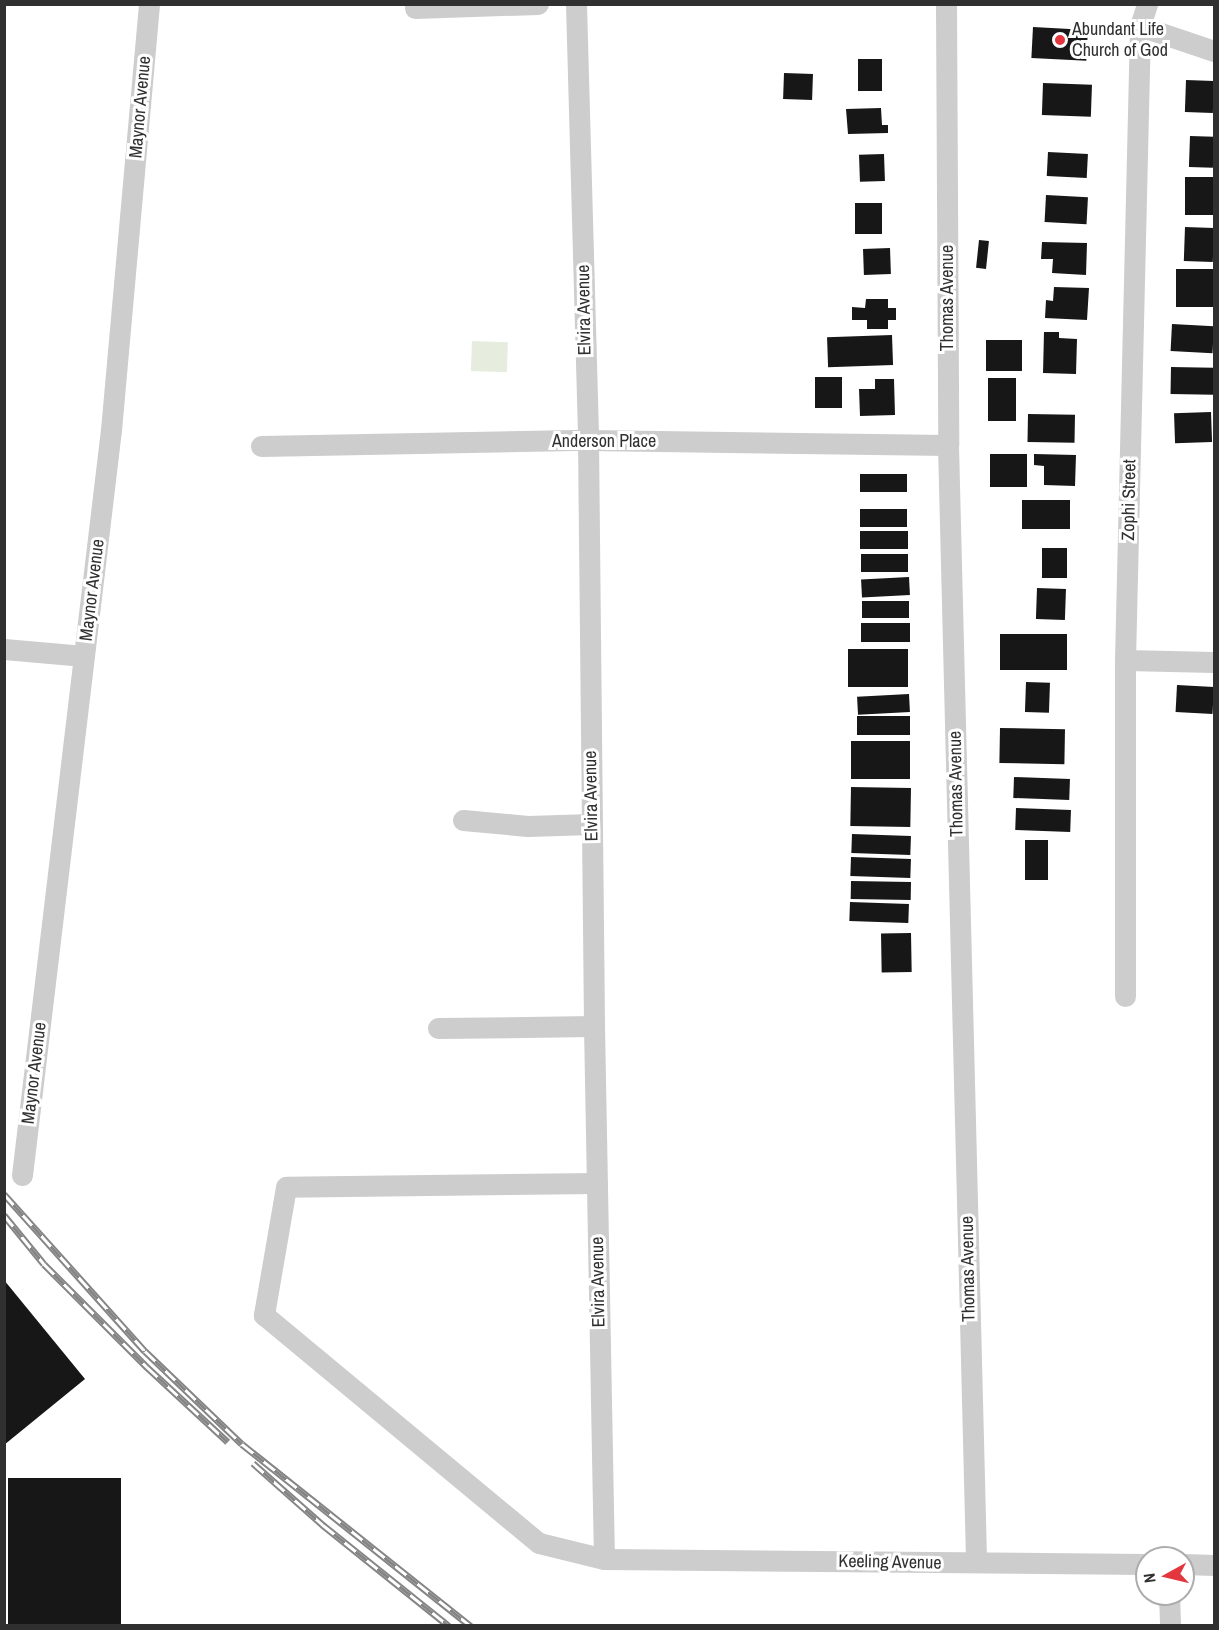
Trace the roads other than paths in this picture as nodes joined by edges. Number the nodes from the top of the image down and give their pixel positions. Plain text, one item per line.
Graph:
1 (149, 4) edge
2 (538, 4) edge
3 (576, 4) edge
4 (946, 4) edge
5 (1147, 4) edge
6 (415, 8) dead end
7 (1140, 26) junction
8 (1215, 51) edge
9 (588, 440) junction
10 (948, 445) junction
11 (261, 446) dead end
12 (4, 649) edge
13 (84, 656) junction
14 (1125, 660) junction
15 (1215, 662) edge
16 (463, 820) dead end
17 (591, 824) junction
18 (1125, 996) dead end
19 (594, 1026) junction
20 (438, 1028) dead end
21 (22, 1175) dead end
22 (597, 1183) junction
23 (604, 1559) junction
24 (976, 1562) junction
25 (1135, 1564) edge
26 (1195, 1564) edge
27 (1215, 1565) edge
28 (1169, 1606) edge
29 (1170, 1626) edge

1 - 13 street, Maynor Avenue
2 - 6 street
3 - 9 street, Elvira Avenue
4 - 10 street, Thomas Avenue
5 - 7 street, Zophi Street
7 - 8 street
7 - 14 street, Zophi Street
9 - 10 street, Anderson Place
9 - 11 street, Anderson Place
9 - 17 street, Elvira Avenue
10 - 24 street, Thomas Avenue
12 - 13 street
13 - 21 street, Maynor Avenue
14 - 15 street
14 - 18 street, Zophi Street
16 - 17 street
17 - 19 street, Elvira Avenue
19 - 20 street
19 - 22 street, Elvira Avenue
22 - 23 street, Elvira Avenue
22 - 23 street
23 - 24 street, Keeling Avenue
24 - 25 street, Keeling Avenue
26 - 27 street
28 - 29 street

